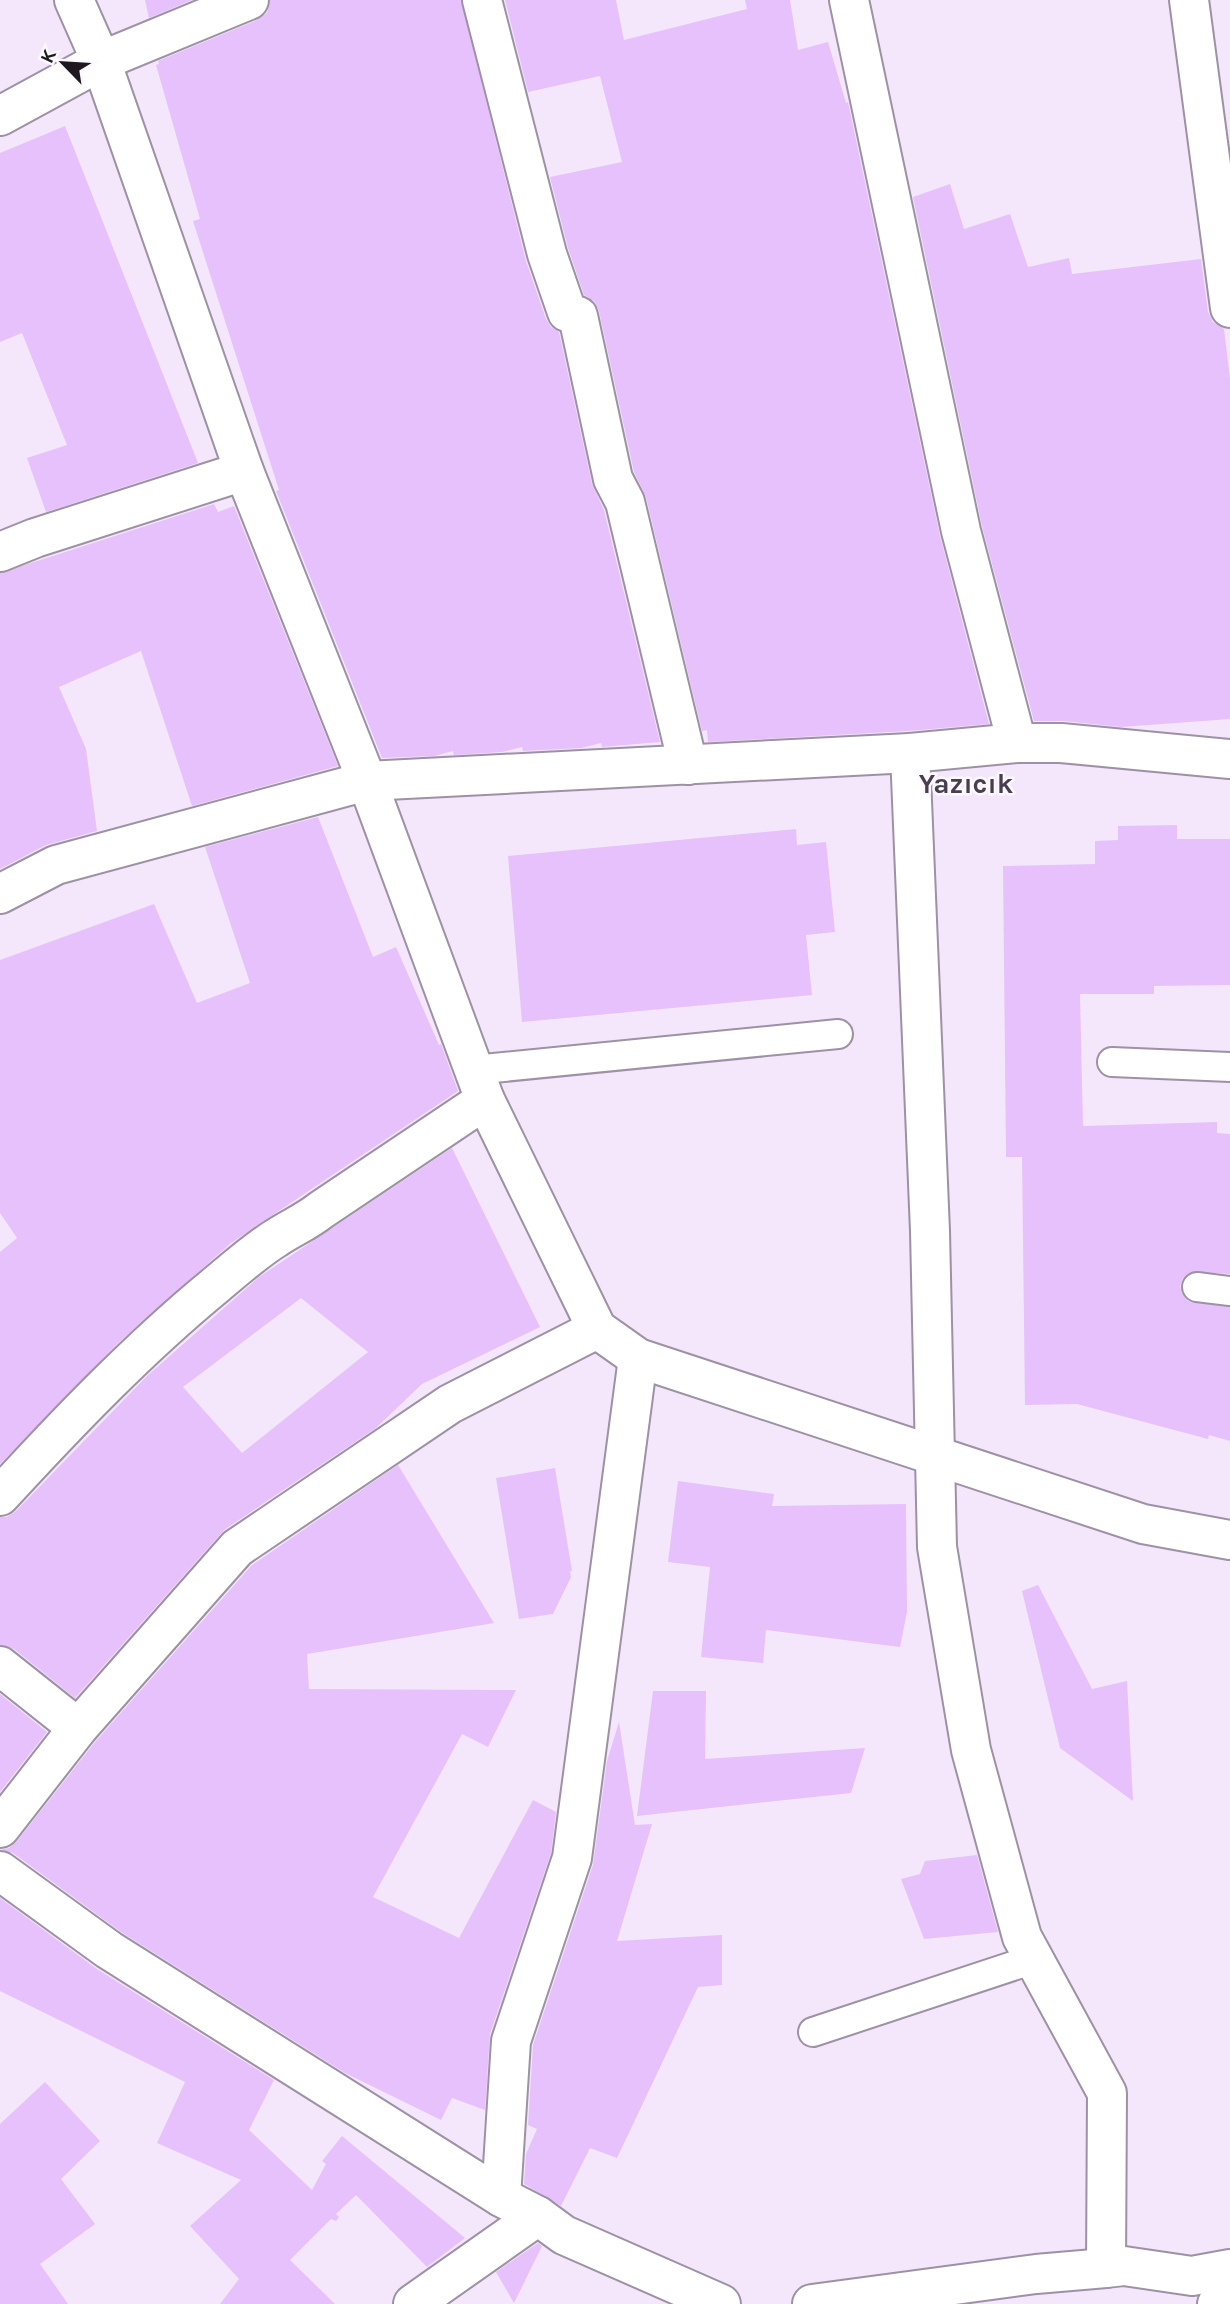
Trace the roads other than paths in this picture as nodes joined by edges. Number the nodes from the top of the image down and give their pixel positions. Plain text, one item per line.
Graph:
1 (74, 0) edge
2 (249, 0) edge
3 (482, 0) edge
4 (849, 0) edge
5 (1189, 0) edge
6 (101, 61) junction
7 (0, 116) edge
8 (1230, 308) edge
9 (244, 471) junction
10 (0, 552) edge
11 (1017, 743) junction
12 (910, 753) junction
13 (1230, 759) edge
14 (688, 765) junction
15 (367, 781) junction
16 (0, 894) edge
17 (838, 1034) dead end
18 (1112, 1062) dead end
19 (1230, 1067) edge
20 (479, 1085) junction
21 (1198, 1287) dead end
22 (1230, 1291) edge
23 (597, 1329) junction
24 (638, 1359) junction
25 (934, 1456) junction
26 (0, 1496) edge
27 (1230, 1540) edge
28 (0, 1666) edge
29 (78, 1728) junction
30 (0, 1828) edge
31 (0, 1871) edge
32 (1034, 1959) junction
33 (813, 2032) dead end
34 (501, 2197) junction
35 (538, 2216) junction
36 (1106, 2268) junction
37 (1230, 2269) edge
38 (1230, 2294) edge
39 (414, 2304) edge
40 (721, 2304) edge
41 (813, 2304) edge
42 (1217, 2304) edge

1 - 6 street
2 - 6 street
3 - 14 street
4 - 11 street
5 - 8 street
6 - 7 street
6 - 9 street
9 - 10 street
9 - 15 street
11 - 12 street
11 - 13 street
12 - 14 street
12 - 25 street
14 - 15 street
15 - 16 street
15 - 20 street
17 - 20 lane
18 - 19 lane
20 - 23 street
20 - 26 street
21 - 22 lane
23 - 24 street
23 - 29 street
24 - 25 street
24 - 34 street
25 - 27 street
25 - 32 street
28 - 29 street
29 - 30 street
31 - 34 street
32 - 33 lane
32 - 36 street
34 - 35 street
35 - 39 street
35 - 40 street
36 - 37 street
36 - 41 street
38 - 42 street

